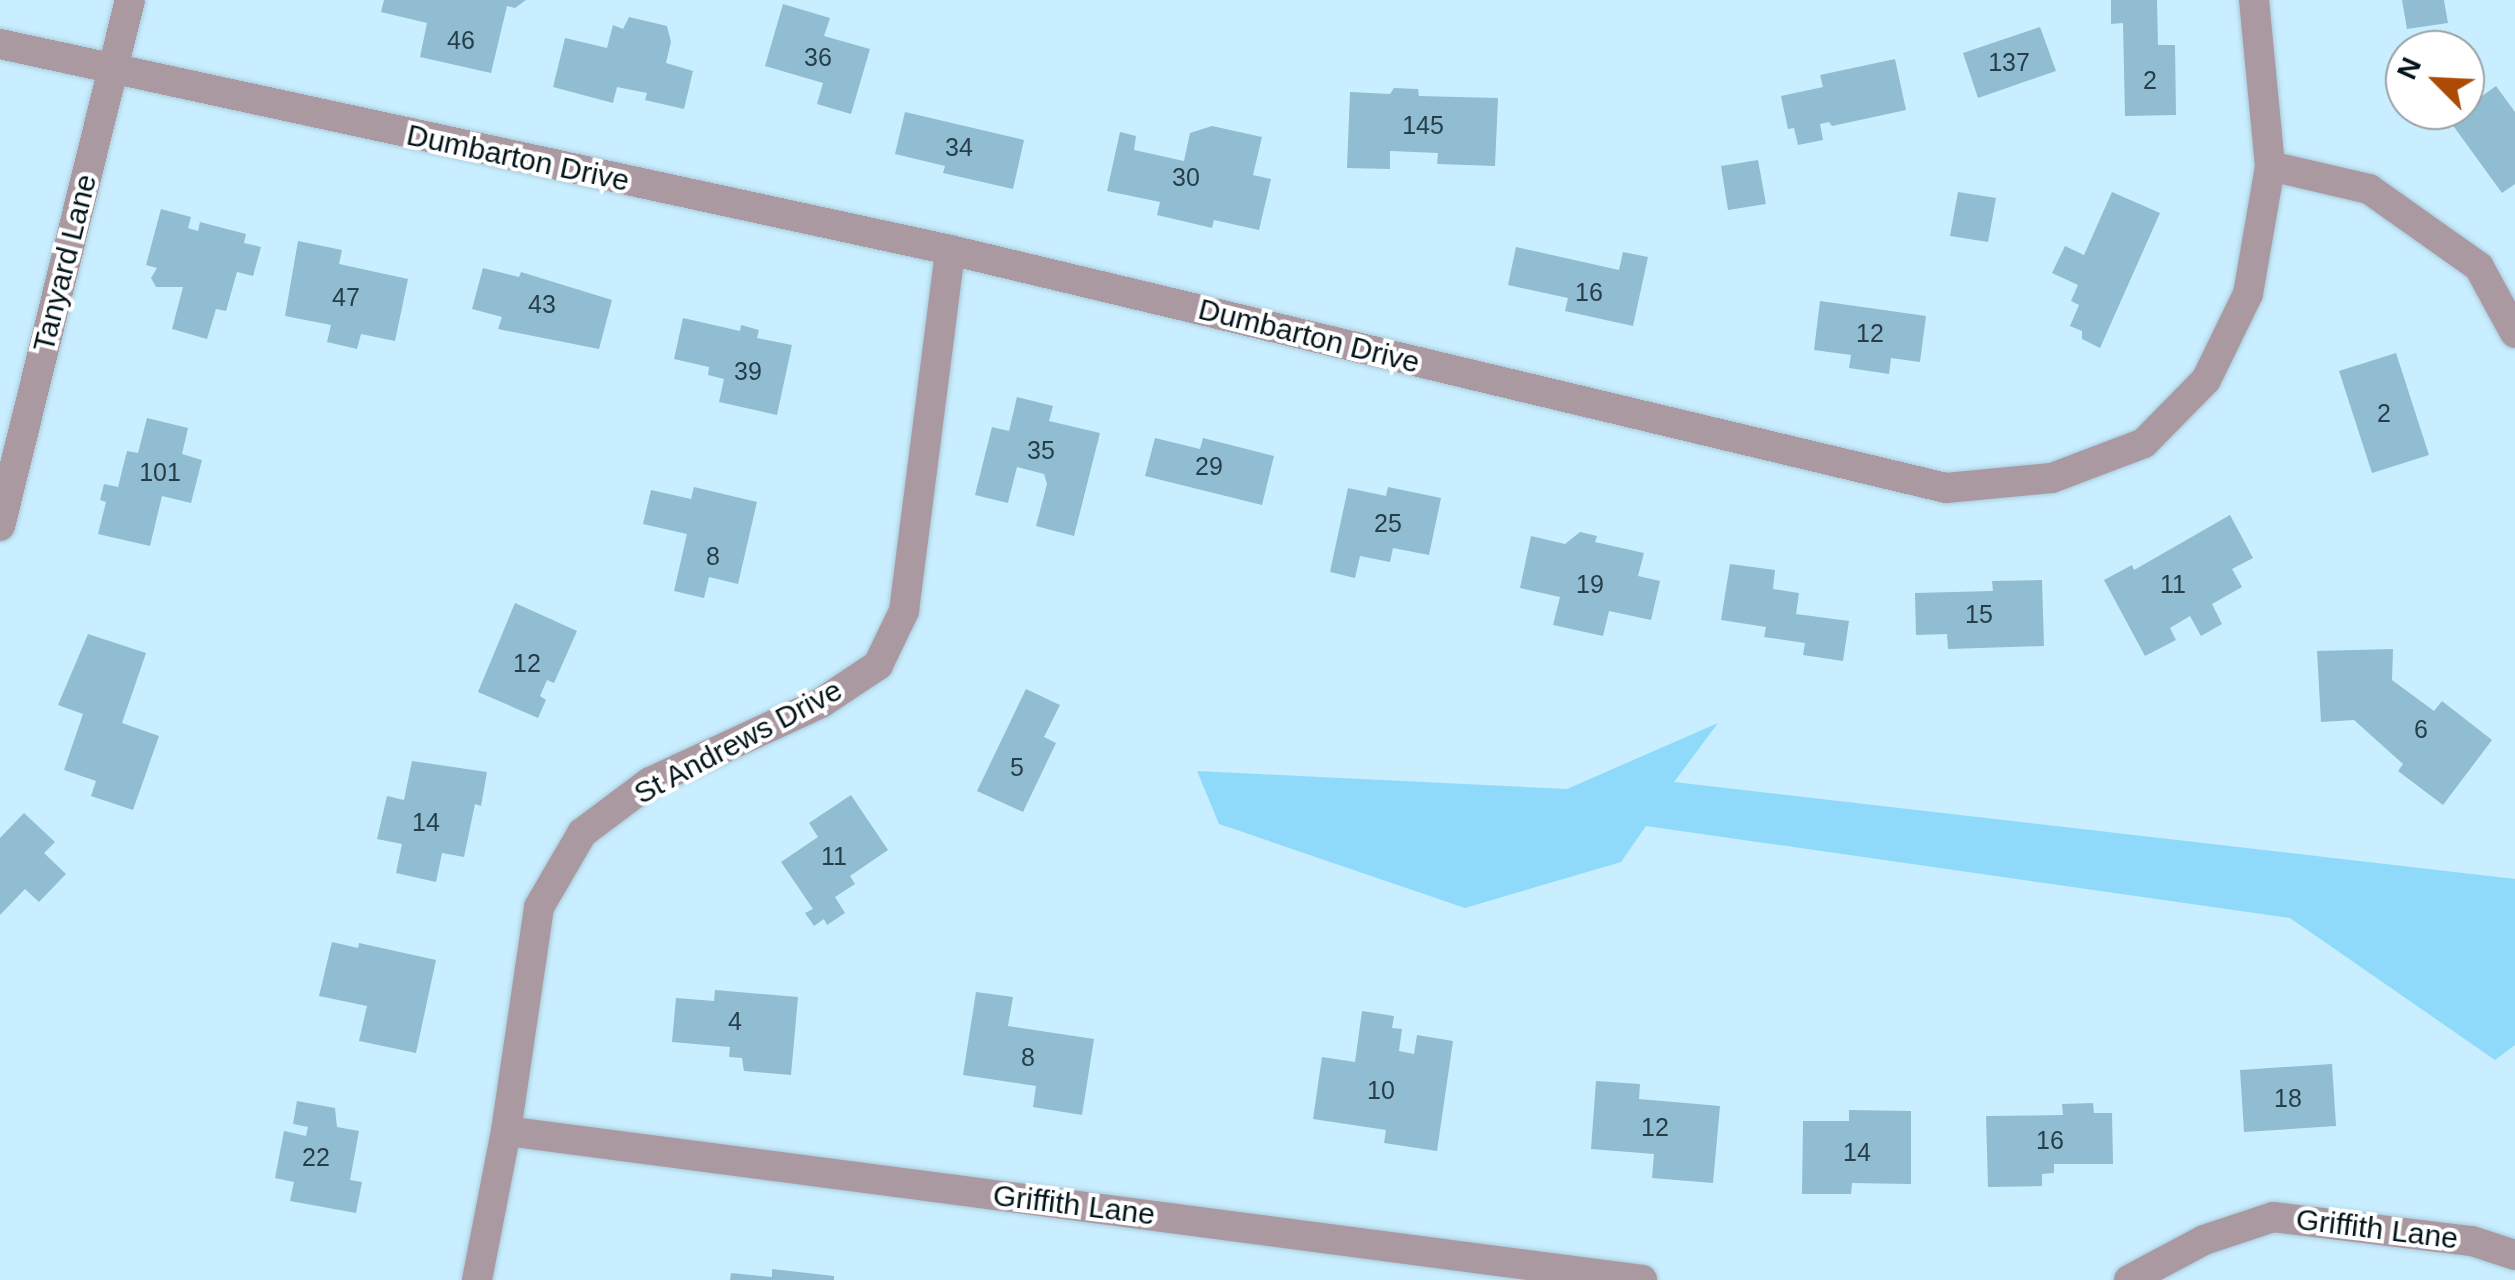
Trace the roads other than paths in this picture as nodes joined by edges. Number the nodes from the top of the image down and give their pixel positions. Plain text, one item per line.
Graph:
1 (130, 0) edge
2 (2254, 0) edge
3 (0, 44) edge
4 (113, 69) junction
5 (2270, 166) junction
6 (950, 250) junction
7 (2515, 334) edge
8 (0, 526) edge
9 (506, 1131) junction
10 (2515, 1256) edge
11 (478, 1280) edge
12 (1642, 1280) edge
13 (2130, 1280) edge

1 - 4 street, Tanyard Lane
2 - 5 street, Dumbarton Drive
3 - 4 street, Dumbarton Drive
4 - 6 street, Dumbarton Drive
4 - 8 street, Tanyard Lane
5 - 6 street, Dumbarton Drive
5 - 7 street
6 - 9 street, St Andrews Drive
9 - 11 street, St Andrews Drive
9 - 12 street, Griffith Lane
10 - 13 street, Griffith Lane

